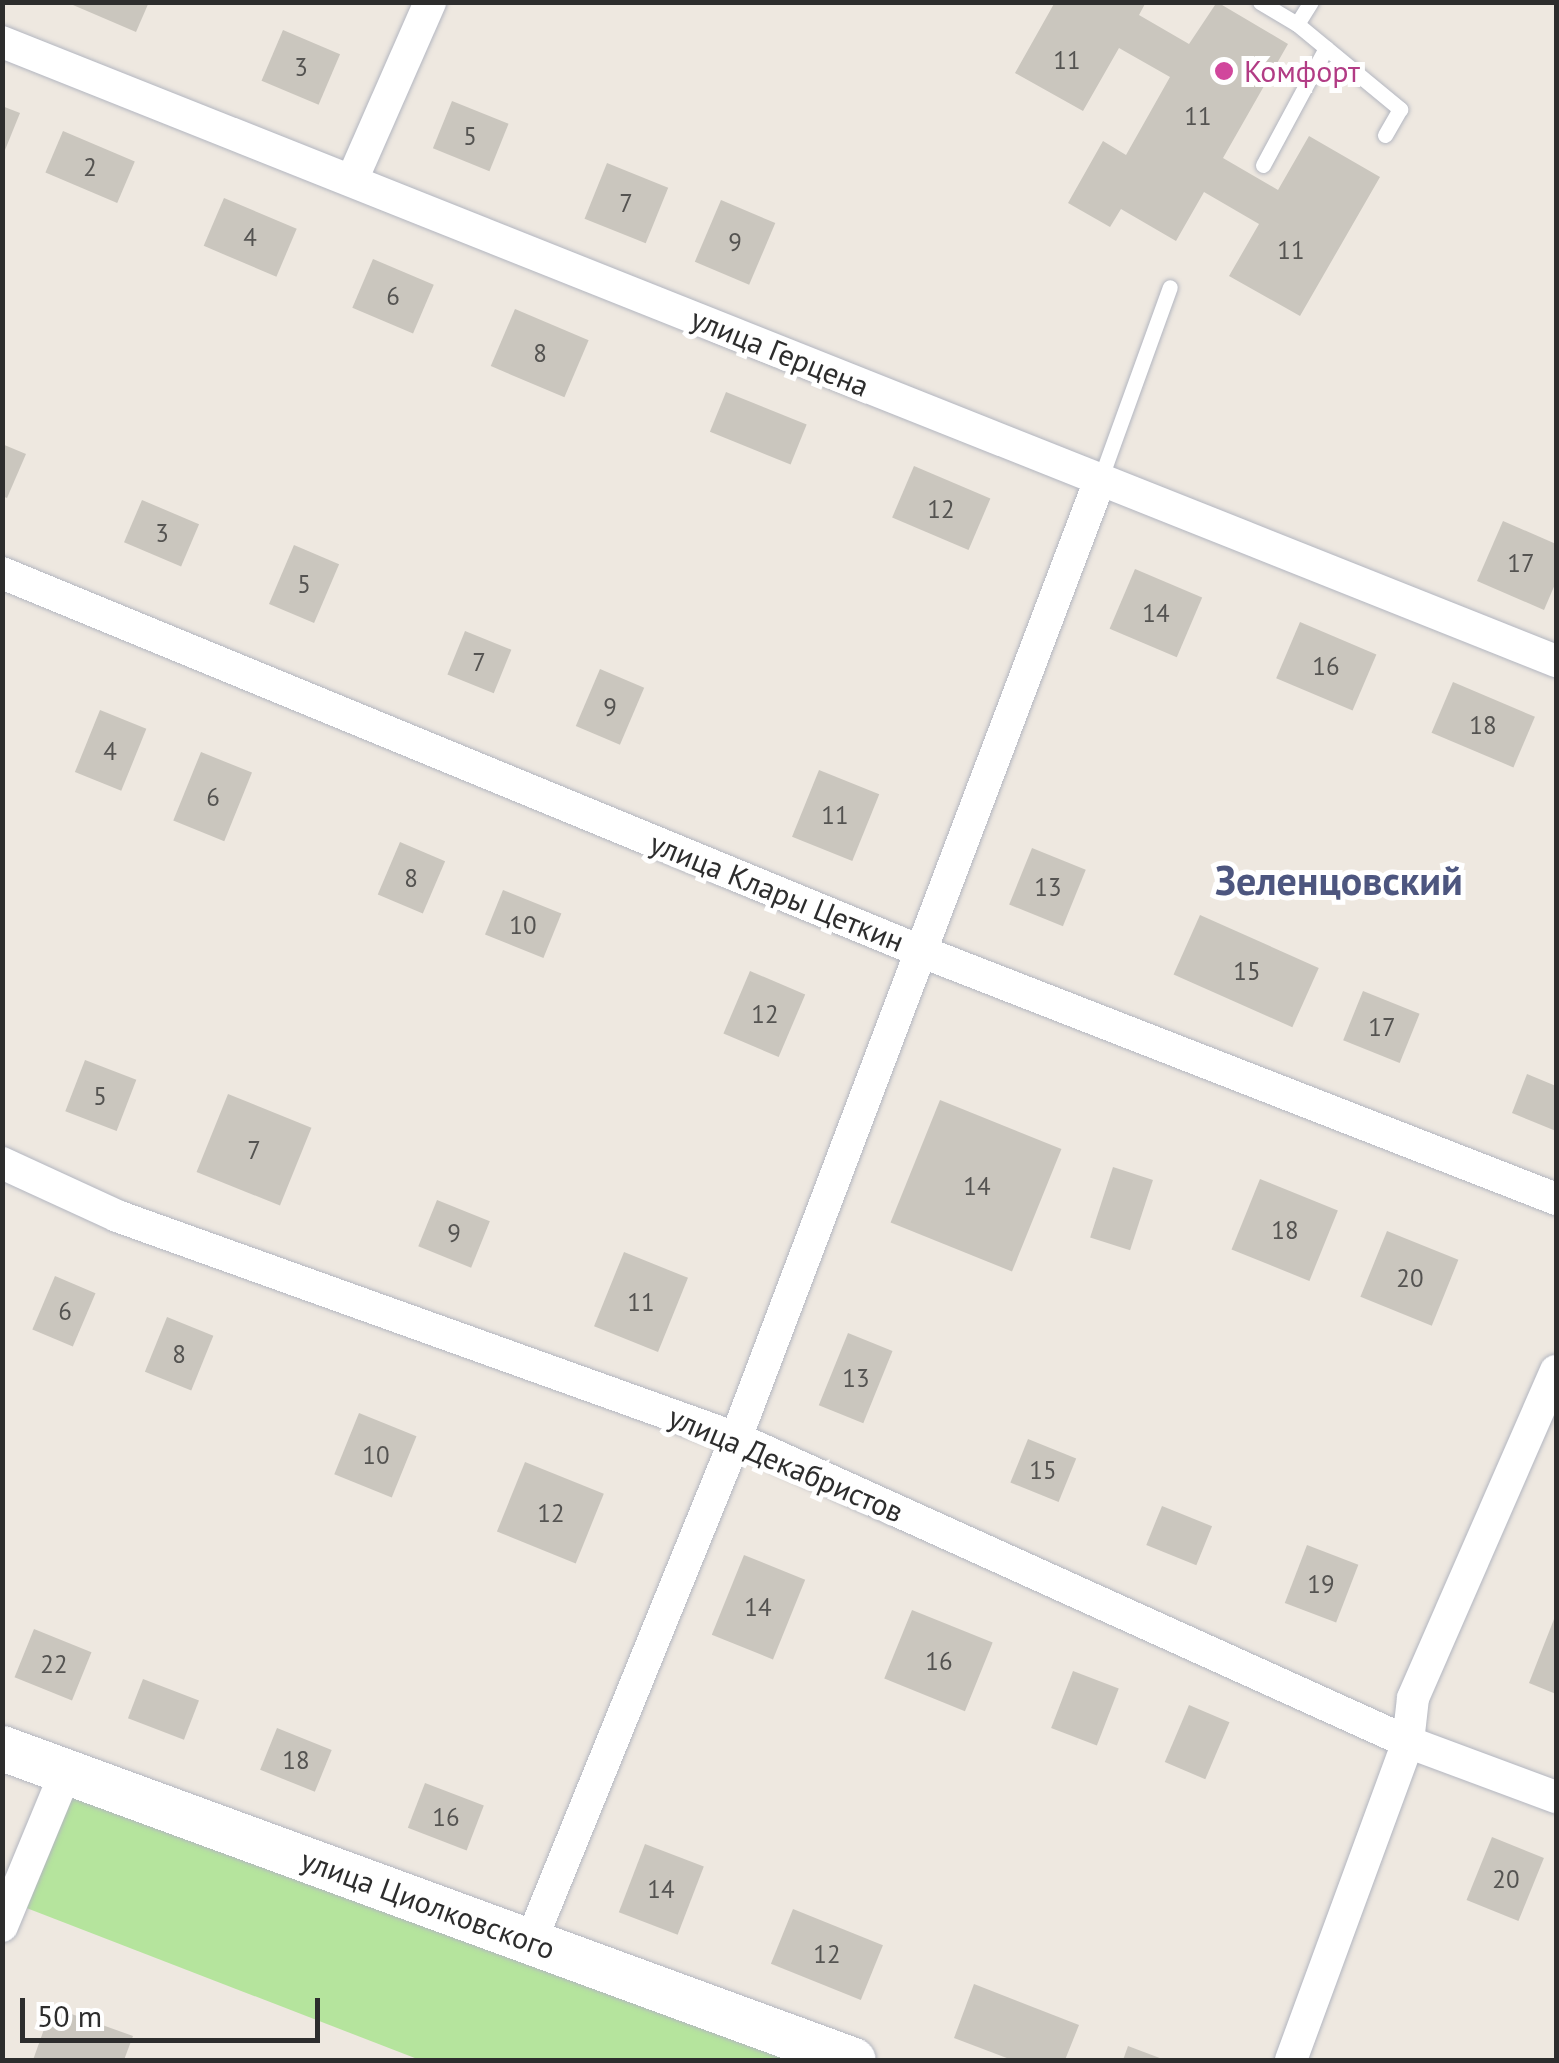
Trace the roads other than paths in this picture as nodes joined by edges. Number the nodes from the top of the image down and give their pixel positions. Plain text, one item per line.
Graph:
1 (430, 2) edge
2 (1260, 2) edge
3 (1311, 2) edge
4 (1297, 24) junction
5 (2, 42) edge
6 (1326, 48) junction
7 (1385, 135) dead end
8 (1263, 165) dead end
9 (352, 180) junction
10 (1170, 286) dead end
11 (1100, 480) junction
12 (2, 573) edge
13 (1556, 662) edge
14 (920, 951) junction
15 (2, 1163) edge
16 (1556, 1199) edge
17 (1556, 1371) edge
18 (736, 1438) junction
19 (1408, 1742) junction
20 (2, 1748) edge
21 (65, 1774) junction
22 (1556, 1797) edge
23 (2, 1926) edge
24 (531, 1940) junction
25 (853, 2060) edge
26 (1291, 2060) edge

1 - 9 street
2 - 4 lane
3 - 4 lane
4 - 6 lane
5 - 9 street, улица Герцена
6 - 7 lane
6 - 8 lane
9 - 11 street, улица Герцена
10 - 11 lane
11 - 13 street, улица Герцена
11 - 14 street
12 - 14 street, улица Клары Цеткин
14 - 16 street, улица Клары Цеткин
14 - 18 street
15 - 18 street, улица Декабристов
17 - 19 street
18 - 19 street, улица Декабристов
18 - 24 street
19 - 22 street, улица Декабристов
19 - 26 street
20 - 21 main road, улица Циолковского
21 - 23 street
21 - 24 main road, улица Циолковского
24 - 25 main road, улица Циолковского

